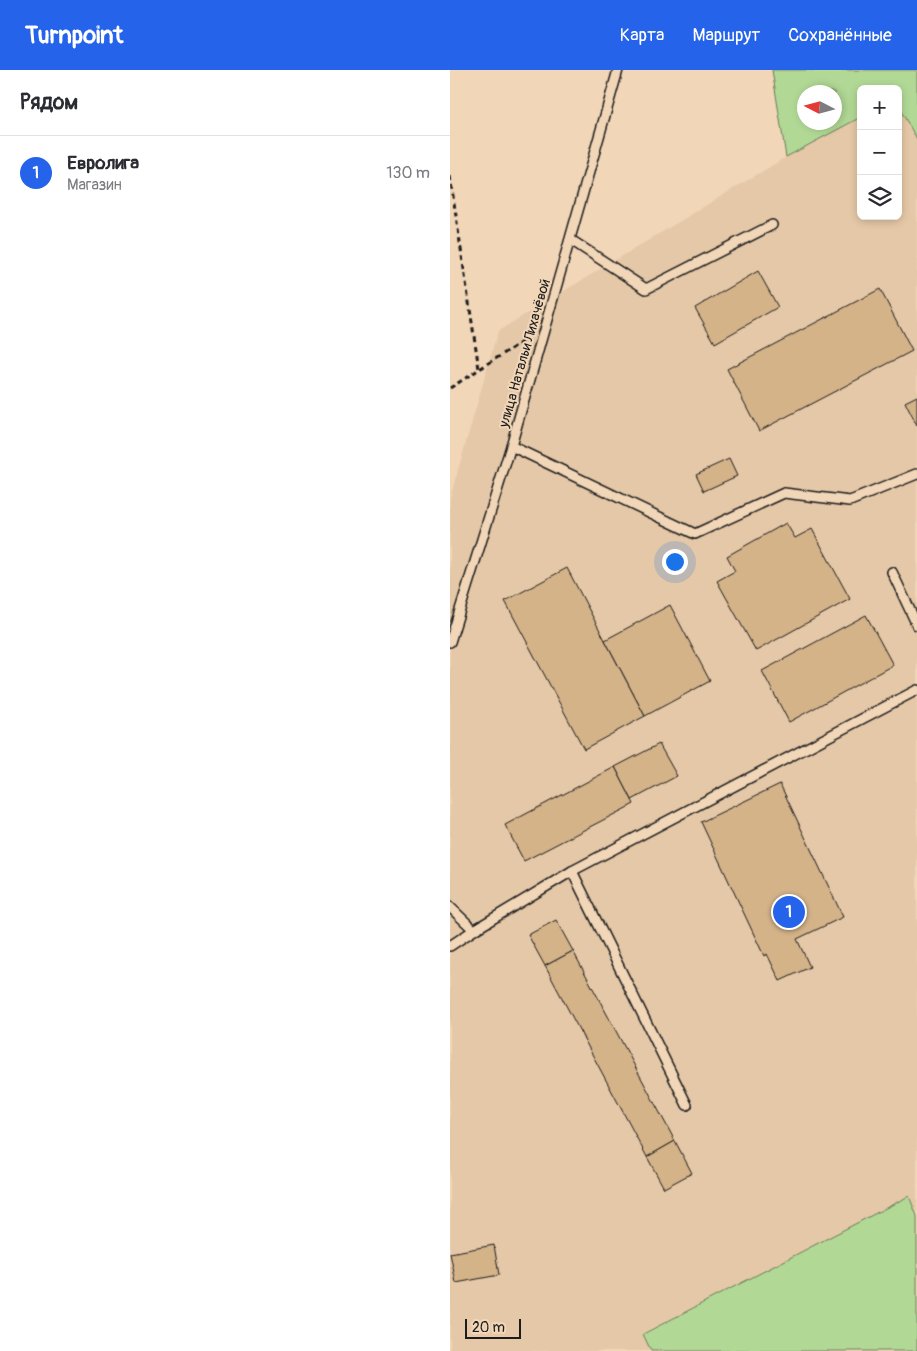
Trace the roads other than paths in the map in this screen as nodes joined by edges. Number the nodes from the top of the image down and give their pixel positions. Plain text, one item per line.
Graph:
1 (618, 70) edge
2 (772, 225) dead end
3 (571, 240) junction
4 (511, 446) junction
5 (917, 474) edge
6 (892, 572) dead end
7 (917, 625) edge
8 (450, 642) edge
9 (917, 690) edge
10 (572, 871) junction
11 (450, 907) edge
12 (474, 930) junction
13 (450, 946) edge
14 (687, 1105) dead end

1 - 3 lane, улица Натальи Лихачёвой
2 - 3 lane
3 - 4 lane, улица Натальи Лихачёвой
4 - 5 lane
4 - 8 lane, улица Натальи Лихачёвой
6 - 7 lane
9 - 10 lane
10 - 12 lane
10 - 14 lane
11 - 12 lane
12 - 13 lane

